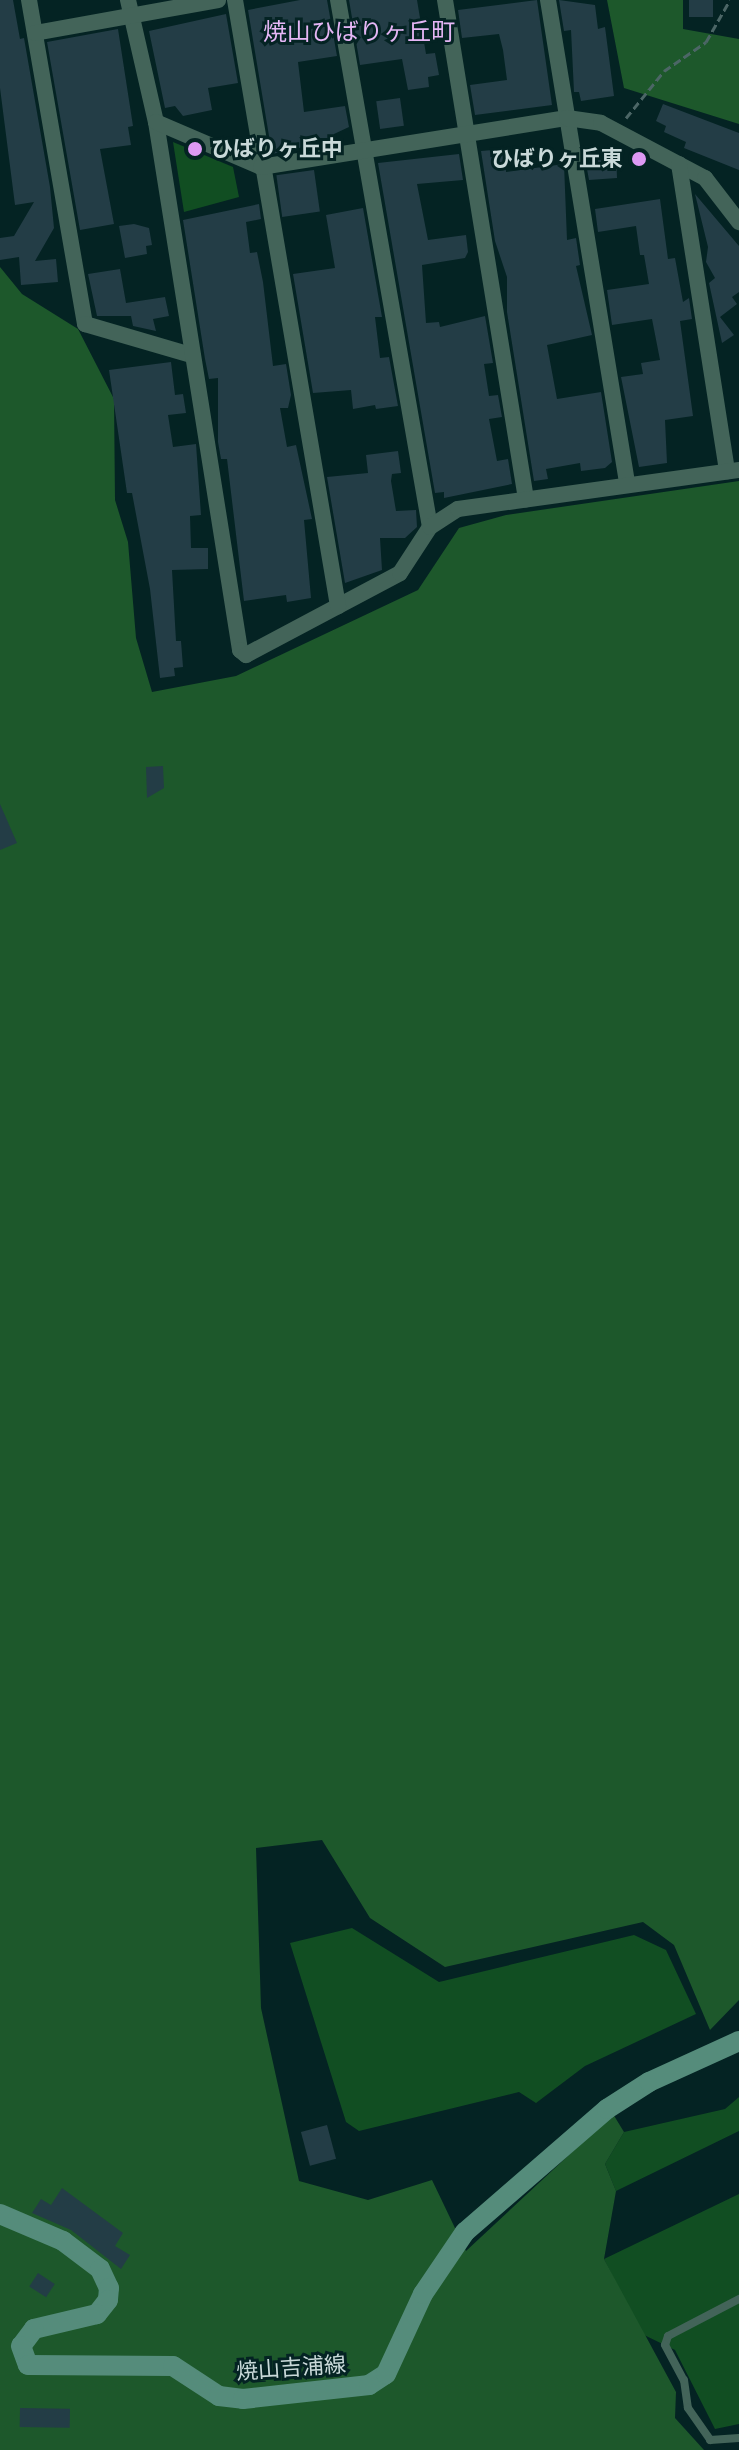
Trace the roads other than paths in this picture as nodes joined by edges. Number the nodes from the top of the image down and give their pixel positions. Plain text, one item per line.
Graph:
1 (29, 0) edge
2 (218, 0) edge
3 (235, 0) edge
4 (338, 0) edge
5 (445, 0) edge
6 (548, 0) edge
7 (129, 7) edge
8 (35, 33) junction
9 (567, 118) junction
10 (156, 122) junction
11 (465, 134) junction
12 (365, 148) junction
13 (679, 164) junction
14 (261, 167) junction
15 (739, 222) edge
16 (191, 355) junction
17 (733, 471) edge
18 (627, 484) junction
19 (526, 499) junction
20 (430, 527) junction
21 (338, 606) junction
22 (739, 2041) edge
23 (0, 2214) edge
24 (739, 2299) edge
25 (739, 2438) edge

1 - 8 street
2 - 7 street
3 - 14 street
4 - 12 street
5 - 11 street
6 - 9 street
7 - 8 street
7 - 10 street
8 - 16 street
9 - 11 street
9 - 13 street
9 - 18 street
10 - 14 street
10 - 16 street
11 - 12 street
11 - 19 street
12 - 14 street
12 - 20 street
13 - 15 street
13 - 17 street
14 - 21 street
16 - 21 street
17 - 18 street
18 - 19 street
19 - 20 street
20 - 21 street
22 - 23 main road, 焼山吉浦線
24 - 25 lane

